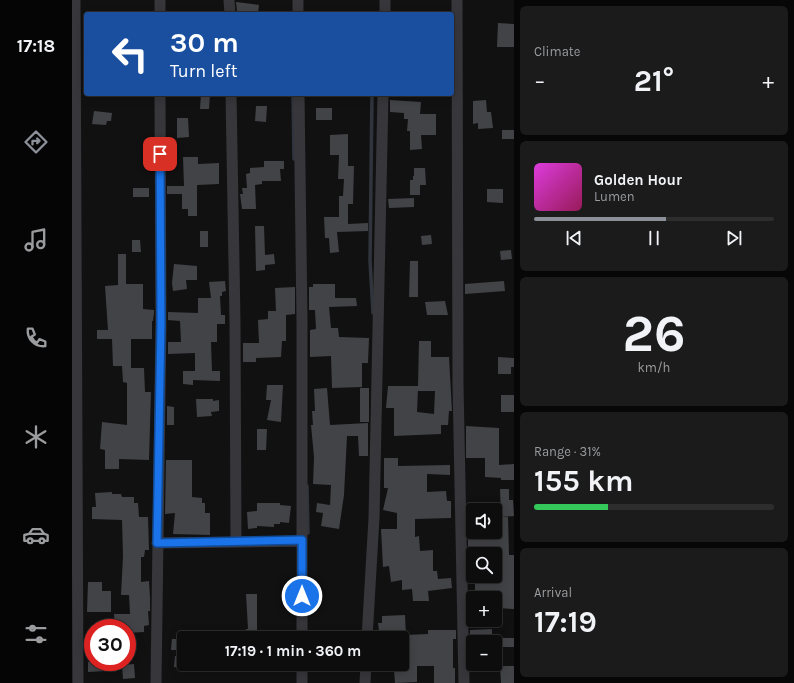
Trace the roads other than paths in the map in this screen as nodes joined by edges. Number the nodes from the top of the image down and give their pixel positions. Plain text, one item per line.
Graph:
1 (75, 0) edge
2 (160, 0) edge
3 (229, 0) edge
4 (298, 0) edge
5 (385, 0) edge
6 (457, 0) edge
7 (160, 12) edge
8 (230, 12) edge
9 (298, 12) edge
10 (385, 12) edge
11 (160, 96) edge
12 (231, 96) edge
13 (300, 96) edge
14 (383, 96) edge
15 (302, 540) junction
16 (236, 542) junction
17 (157, 543) junction
18 (302, 631) edge
19 (367, 631) edge
20 (302, 671) edge
21 (366, 671) edge
22 (78, 683) edge
23 (156, 683) edge
24 (302, 683) edge
25 (365, 683) edge
26 (464, 683) edge

1 - 22 street
2 - 7 street
3 - 8 street
4 - 9 street
5 - 10 street
6 - 26 street
11 - 17 street
12 - 16 street
13 - 15 street
14 - 19 street
15 - 16 street
15 - 18 street
16 - 17 street
17 - 23 street
20 - 24 street
21 - 25 street

